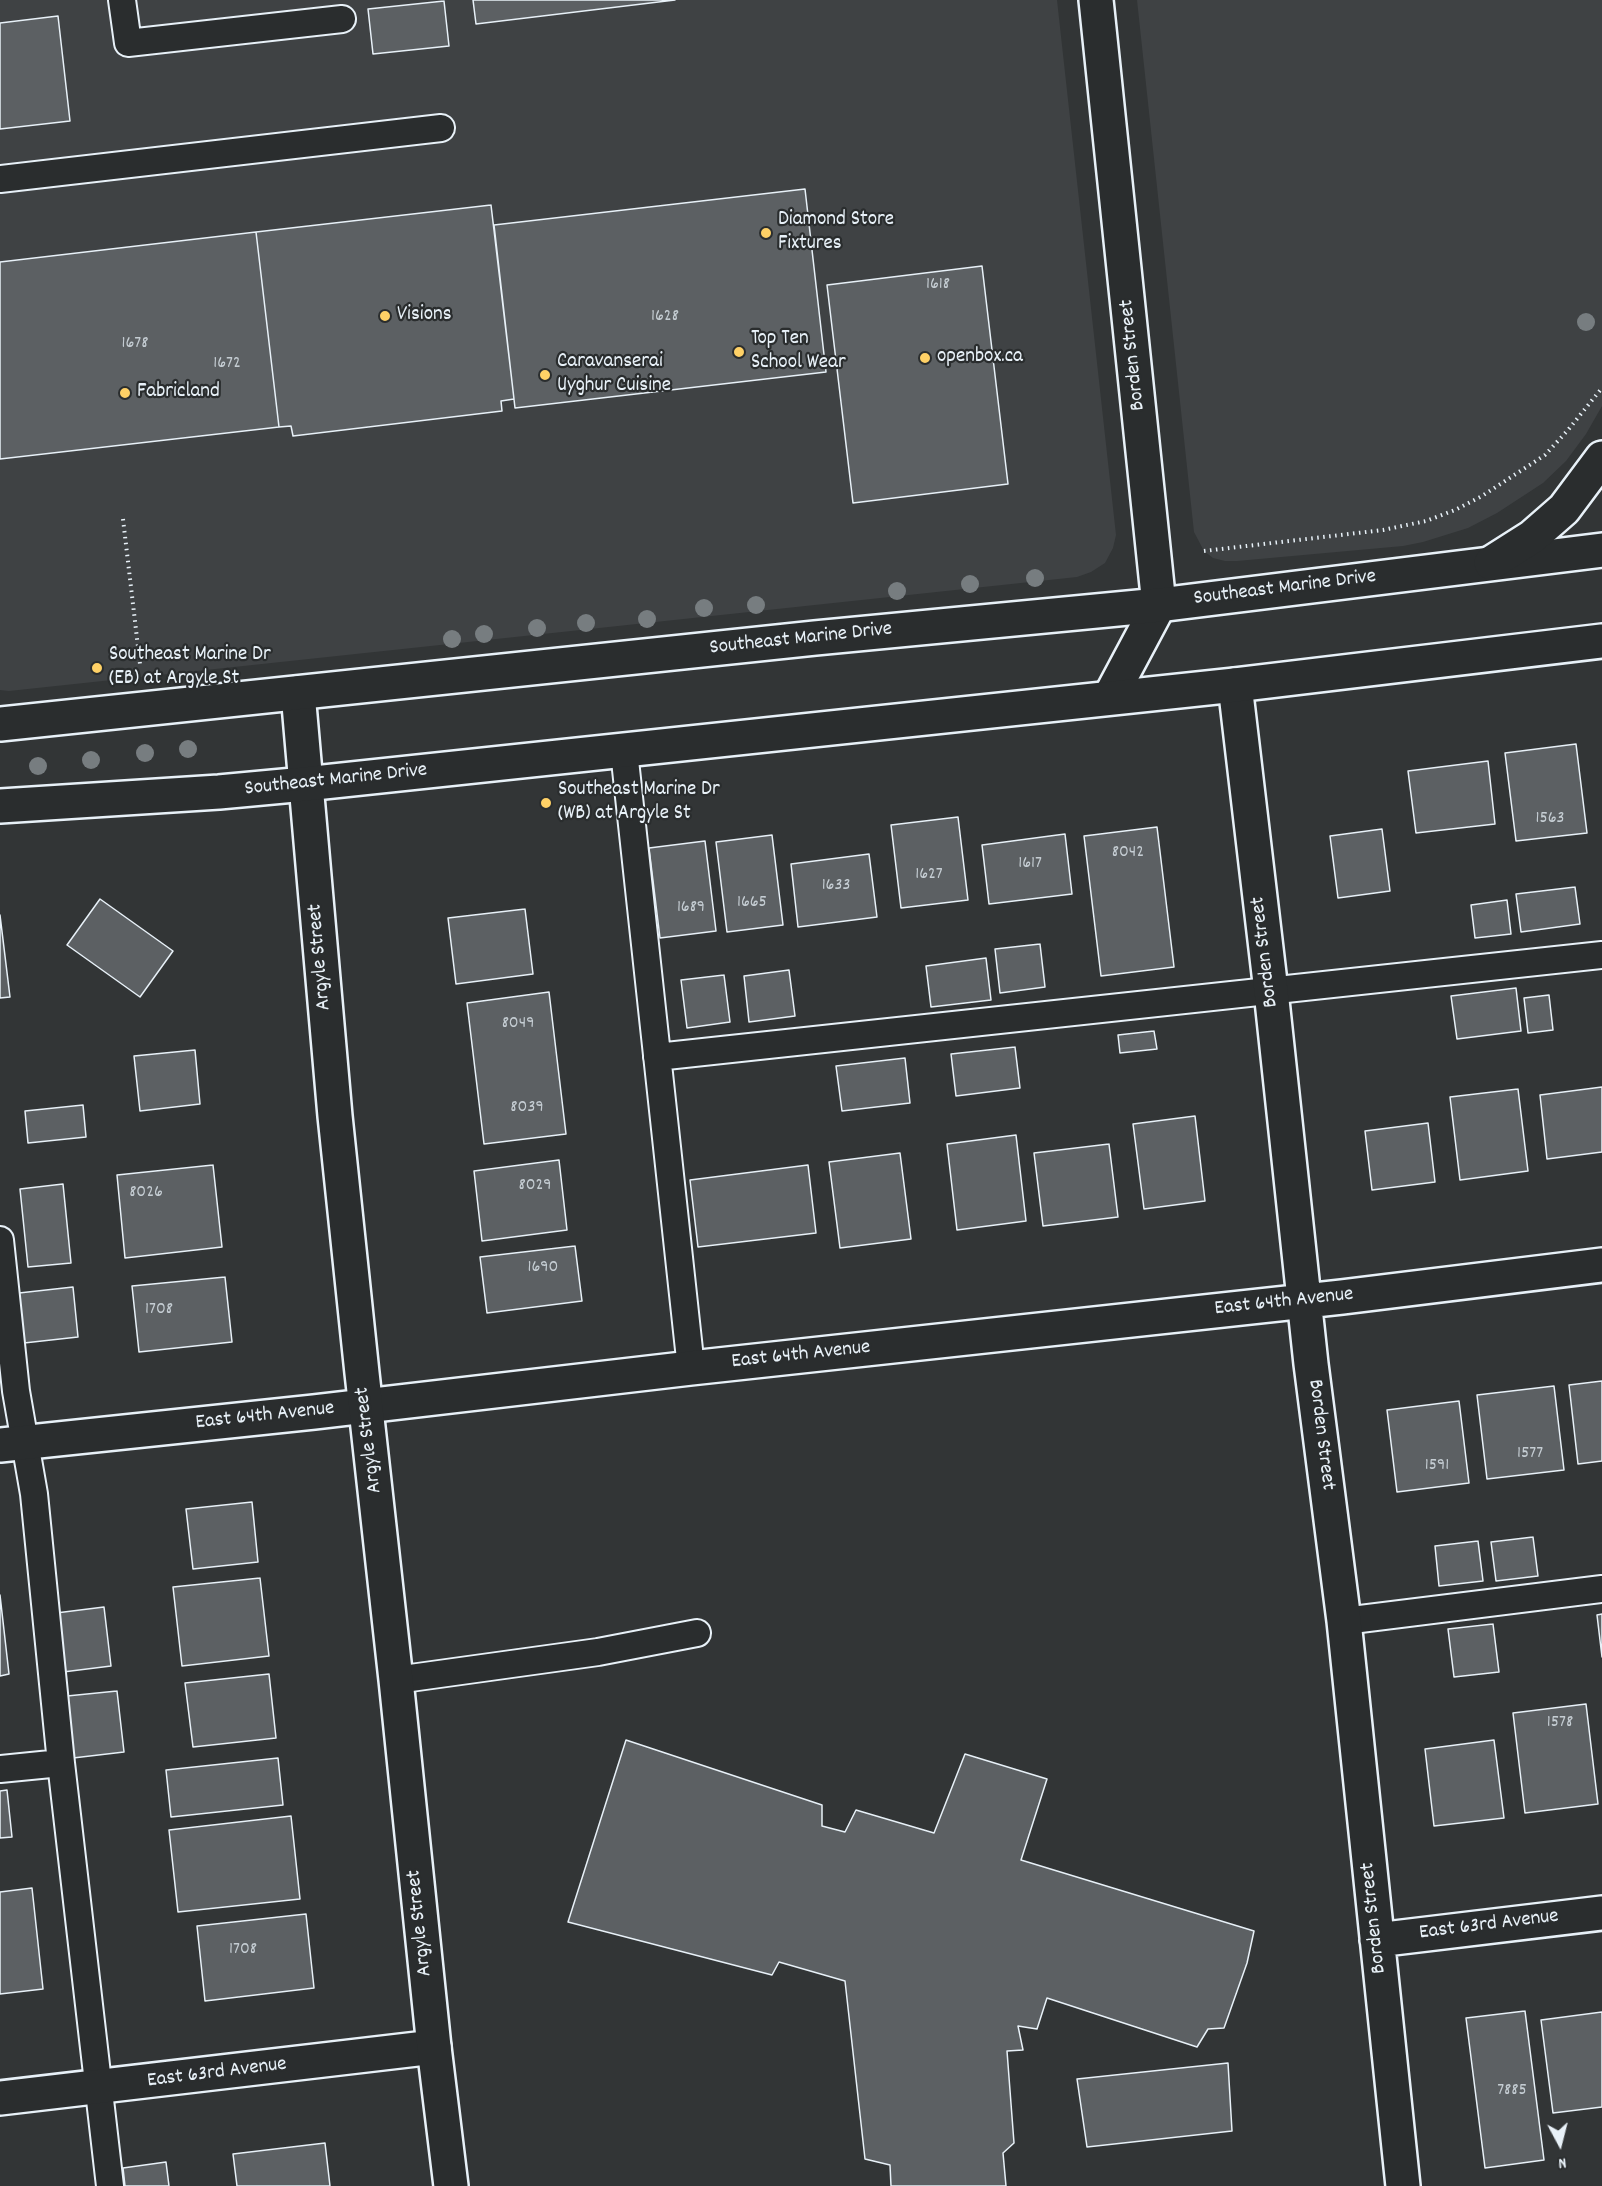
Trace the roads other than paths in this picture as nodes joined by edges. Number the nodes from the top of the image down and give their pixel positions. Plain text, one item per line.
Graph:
1 (122, 0) edge
2 (1096, 0) edge
3 (342, 19) dead end
4 (441, 128) dead end
5 (0, 179) edge
6 (1602, 458) edge
7 (1602, 550) edge
8 (1491, 563) junction
9 (1159, 605) junction
10 (1602, 641) edge
11 (1235, 685) junction
12 (298, 693) junction
13 (1110, 698) junction
14 (0, 724) edge
15 (624, 751) junction
16 (305, 784) junction
17 (0, 806) edge
18 (1602, 955) edge
19 (1271, 990) junction
20 (657, 1057) junction
21 (0, 1240) edge
22 (1602, 1265) edge
23 (1304, 1301) junction
24 (691, 1368) junction
25 (365, 1406) junction
26 (13, 1444) edge
27 (1602, 1589) edge
28 (1344, 1621) junction
29 (697, 1633) dead end
30 (396, 1680) junction
31 (61, 1763) junction
32 (0, 1769) edge
33 (1602, 1913) edge
34 (1377, 1940) junction
35 (434, 2047) junction
36 (98, 2088) junction
37 (0, 2098) edge
38 (110, 2186) edge
39 (451, 2186) edge
40 (1403, 2186) edge

1 - 3 lane
2 - 9 main road, Borden Street
4 - 5 lane
6 - 8 main road
7 - 8 main road, Southeast Marine Drive
8 - 9 main road, Southeast Marine Drive
9 - 12 main road, Southeast Marine Drive
9 - 13 main road
10 - 11 main road, Southeast Marine Drive
11 - 13 main road, Southeast Marine Drive
11 - 19 main road, Borden Street
12 - 14 main road, Southeast Marine Drive
12 - 16 main road, Argyle Street
13 - 15 main road, Southeast Marine Drive
15 - 16 main road, Southeast Marine Drive
15 - 20 lane
16 - 17 main road, Southeast Marine Drive
16 - 25 main road, Argyle Street
18 - 19 lane
19 - 20 lane
19 - 23 main road, Borden Street
20 - 24 lane
21 - 26 lane
22 - 23 main road, East 64th Avenue
23 - 24 main road, East 64th Avenue
23 - 28 main road, Borden Street
24 - 25 main road, East 64th Avenue
25 - 26 main road, East 64th Avenue
25 - 30 main road, Argyle Street
26 - 31 lane
27 - 28 lane
28 - 34 main road, Borden Street
29 - 30 lane
30 - 35 main road, Argyle Street
31 - 32 lane
31 - 36 lane
33 - 34 main road, East 63rd Avenue
34 - 40 main road, Borden Street
35 - 36 main road, East 63rd Avenue
35 - 39 main road, Argyle Street
36 - 37 main road, East 63rd Avenue
36 - 38 lane

